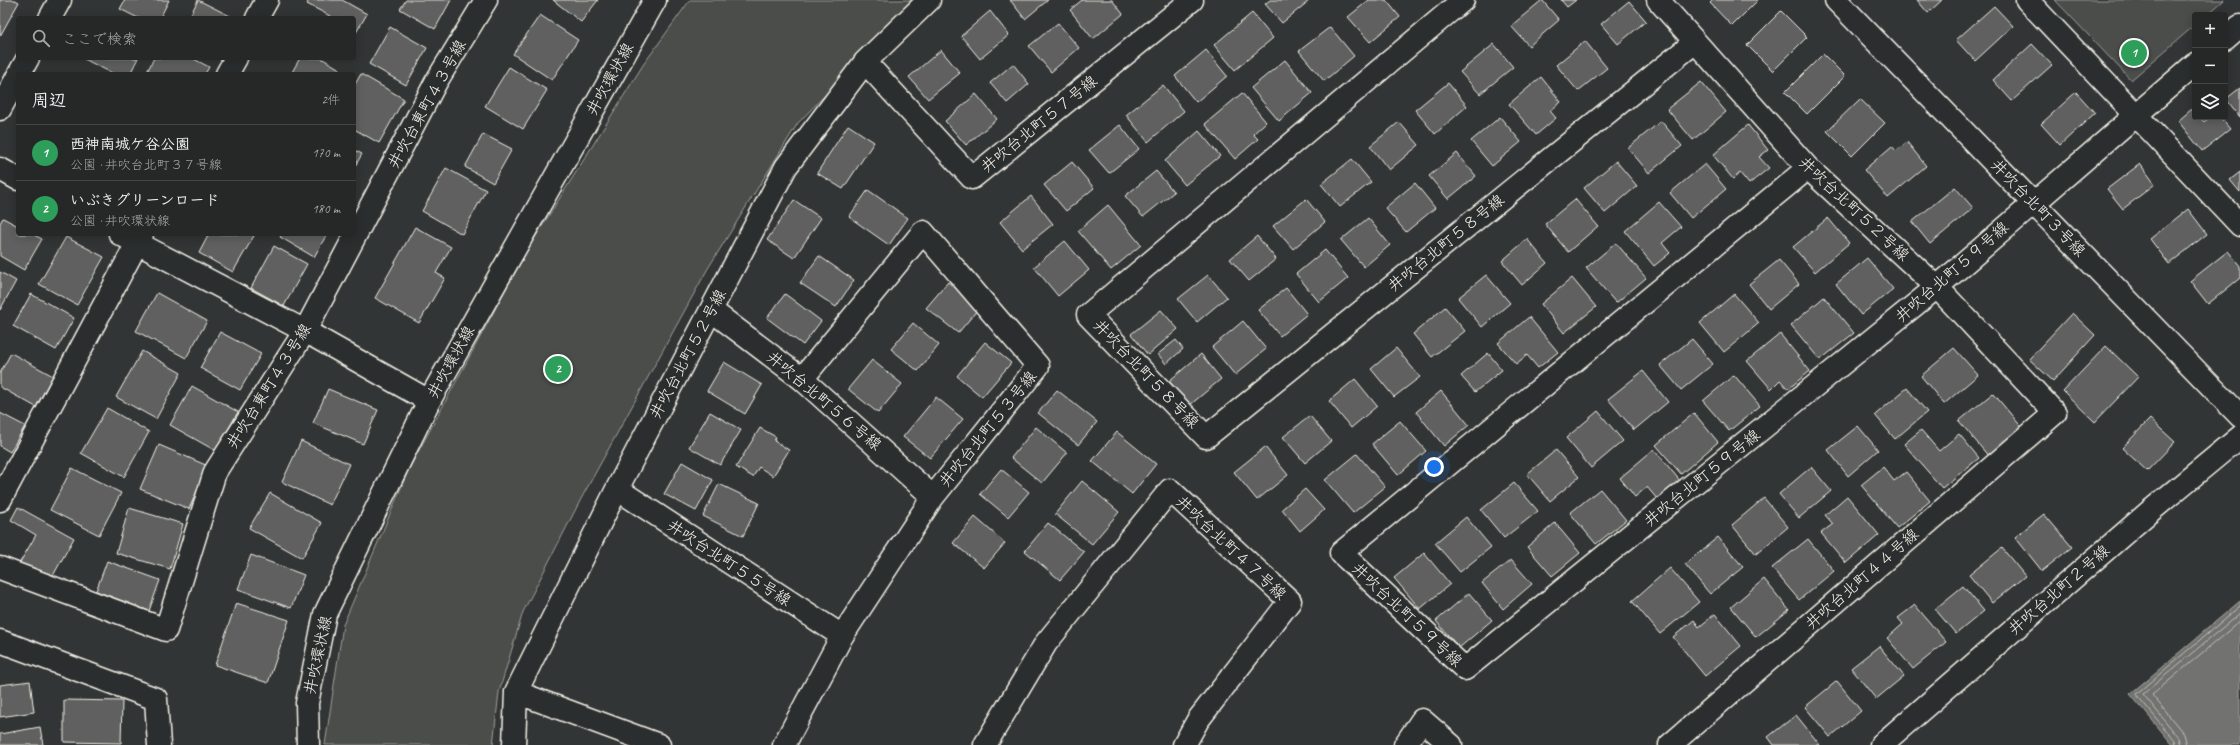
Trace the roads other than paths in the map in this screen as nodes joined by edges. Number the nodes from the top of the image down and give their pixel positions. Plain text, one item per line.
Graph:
1 (60, 0) edge
2 (267, 0) edge
3 (486, 0) edge
4 (655, 0) edge
5 (929, 0) edge
6 (1192, 0) edge
7 (1463, 0) edge
8 (1658, 0) edge
9 (1836, 0) edge
10 (2027, 0) edge
11 (51, 16) edge
12 (258, 16) edge
13 (2240, 26) edge
14 (2228, 36) edge
15 (1695, 42) junction
16 (27, 60) edge
17 (235, 60) edge
18 (865, 62) junction
19 (2192, 67) edge
20 (21, 72) edge
21 (228, 72) edge
22 (16, 80) edge
23 (0, 109) edge
24 (2136, 115) junction
25 (1808, 168) junction
26 (0, 170) edge
27 (16, 178) edge
28 (2033, 202) junction
29 (2240, 225) edge
30 (356, 234) edge
31 (355, 236) edge
32 (133, 237) edge
33 (1937, 287) junction
34 (711, 310) junction
35 (305, 331) junction
36 (802, 380) junction
37 (429, 401) junction
38 (2055, 413) joint
39 (2240, 416) edge
40 (2240, 437) edge
41 (617, 489) junction
42 (933, 497) junction
43 (0, 500) edge
44 (0, 568) edge
45 (842, 636) junction
46 (0, 641) edge
47 (516, 692) junction
48 (158, 745) edge
49 (308, 745) edge
50 (514, 745) edge
51 (659, 745) edge
52 (784, 745) edge
53 (985, 745) edge
54 (1184, 745) edge
55 (1405, 745) edge
56 (1450, 745) edge
57 (1670, 745) edge
58 (1881, 745) edge

1 - 11 street
2 - 12 street
3 - 30 street, 井吹台東町４３号線
4 - 37 street, 井吹環状線
5 - 18 street, 井吹台北町５２号線
6 - 18 street, 井吹台北町５７号線
7 - 15 street, 井吹台北町５８号線
8 - 15 street, 井吹台北町５２号線
9 - 28 street, 井吹台北町３号線
10 - 24 street
13 - 14 street
15 - 25 street, 井吹台北町５２号線
16 - 20 street
17 - 21 street
18 - 34 street, 井吹台北町５２号線
19 - 24 street, 井吹台北町５９号線
22 - 23 street
24 - 28 street, 井吹台北町５９号線
24 - 29 street
25 - 33 street, 井吹台北町５２号線
25 - 33 street, 井吹台北町５９号線
26 - 27 street
28 - 33 street, 井吹台北町５９号線
28 - 39 street, 井吹台北町３号線
31 - 35 street, 井吹台東町４３号線
32 - 35 street
32 - 43 street
33 - 38 street, 井吹台北町５２号線
34 - 36 street, 井吹台北町５６号線
34 - 41 street, 井吹台北町５２号線
35 - 37 street
35 - 44 street, 井吹台東町４３号線
36 - 42 street, 井吹台北町５６号線
36 - 42 street, 井吹台北町５３号線
37 - 49 street, 井吹環状線
38 - 57 street, 井吹台北町４４号線
40 - 58 street, 井吹台北町２号線
41 - 45 street, 井吹台北町５５号線
41 - 47 street, 井吹台北町５２号線
42 - 45 street, 井吹台北町５３号線
45 - 52 street, 井吹台北町５３号線
46 - 48 street
47 - 50 street, 井吹台北町５２号線
47 - 51 street
53 - 54 street, 井吹台北町４７号線
55 - 56 street

